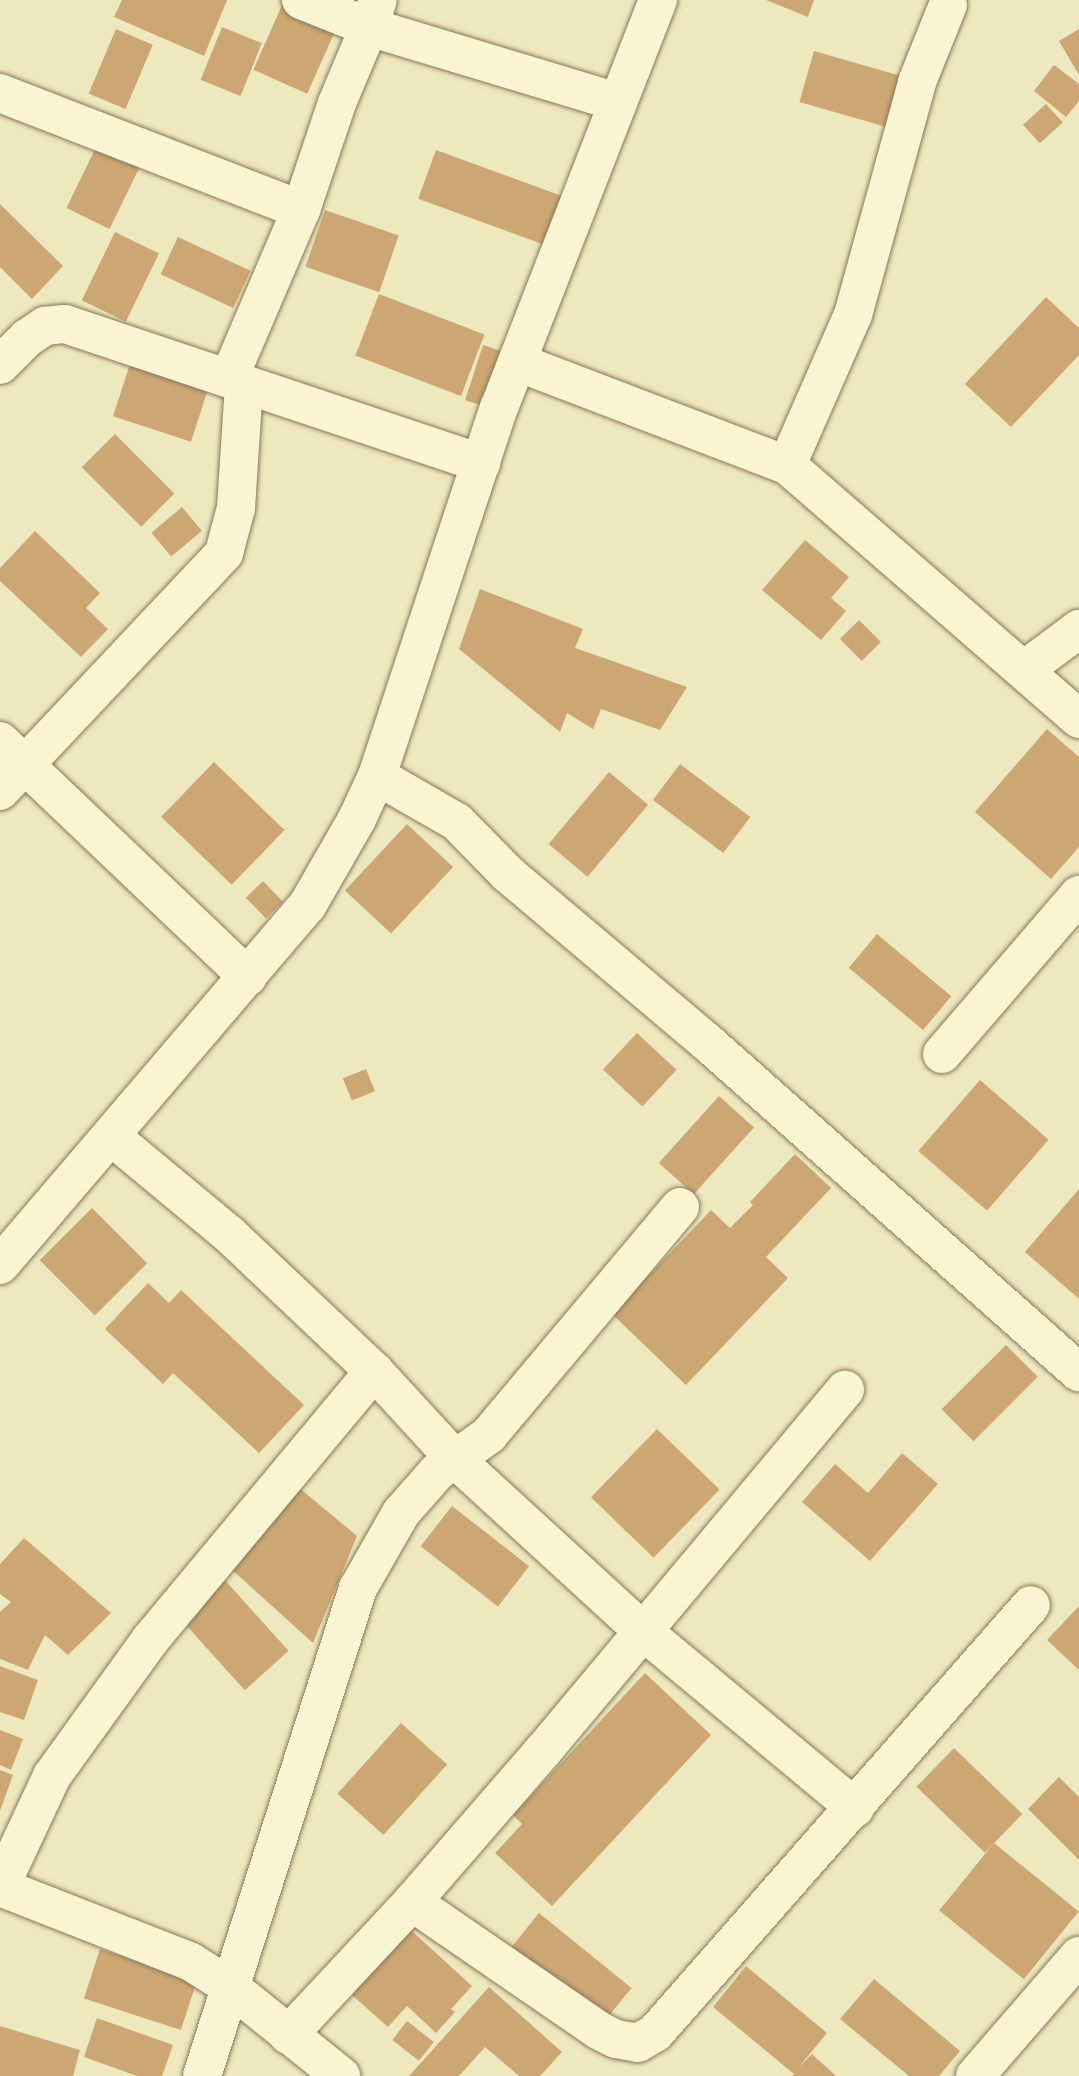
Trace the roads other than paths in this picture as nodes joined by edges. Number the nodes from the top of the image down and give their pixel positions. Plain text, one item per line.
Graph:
1 (301, 0) edge
2 (658, 0) edge
3 (948, 5) dead end
4 (373, 14) edge
5 (0, 93) edge
6 (618, 102) junction
7 (301, 210) junction
8 (517, 362) junction
9 (0, 365) edge
10 (237, 381) junction
11 (481, 463) junction
12 (787, 465) junction
13 (1079, 629) edge
14 (1024, 670) junction
15 (1079, 719) edge
16 (8, 766) edge
17 (377, 776) junction
18 (1079, 895) edge
19 (248, 977) junction
20 (942, 1054) dead end
21 (112, 1137) junction
22 (680, 1207) dead end
23 (0, 1265) edge
24 (374, 1371) junction
25 (1079, 1372) edge
26 (845, 1390) dead end
27 (456, 1459) junction
28 (1031, 1605) dead end
29 (644, 1632) junction
30 (855, 1808) junction
31 (0, 1887) edge
32 (412, 1902) junction
33 (1079, 1956) edge
34 (229, 1986) junction
35 (288, 2035) junction
36 (202, 2076) edge
37 (341, 2076) edge
38 (975, 2076) edge

1 - 4 street
2 - 6 street
3 - 12 street
4 - 6 street
4 - 7 street
5 - 7 street
6 - 8 street
7 - 10 street
8 - 11 street
8 - 12 street
9 - 10 street
10 - 11 street
10 - 16 street
11 - 17 street
12 - 14 street
13 - 14 street
14 - 15 street
16 - 19 street
17 - 19 street
17 - 25 street
18 - 20 street
19 - 21 street
21 - 23 street
21 - 24 street
22 - 27 street
24 - 27 street
24 - 31 street
26 - 29 street
27 - 29 street
27 - 34 street
28 - 30 street
29 - 30 street
29 - 32 street
30 - 32 street
31 - 34 street
32 - 35 street
33 - 38 street
34 - 35 street
34 - 36 street
35 - 37 street

